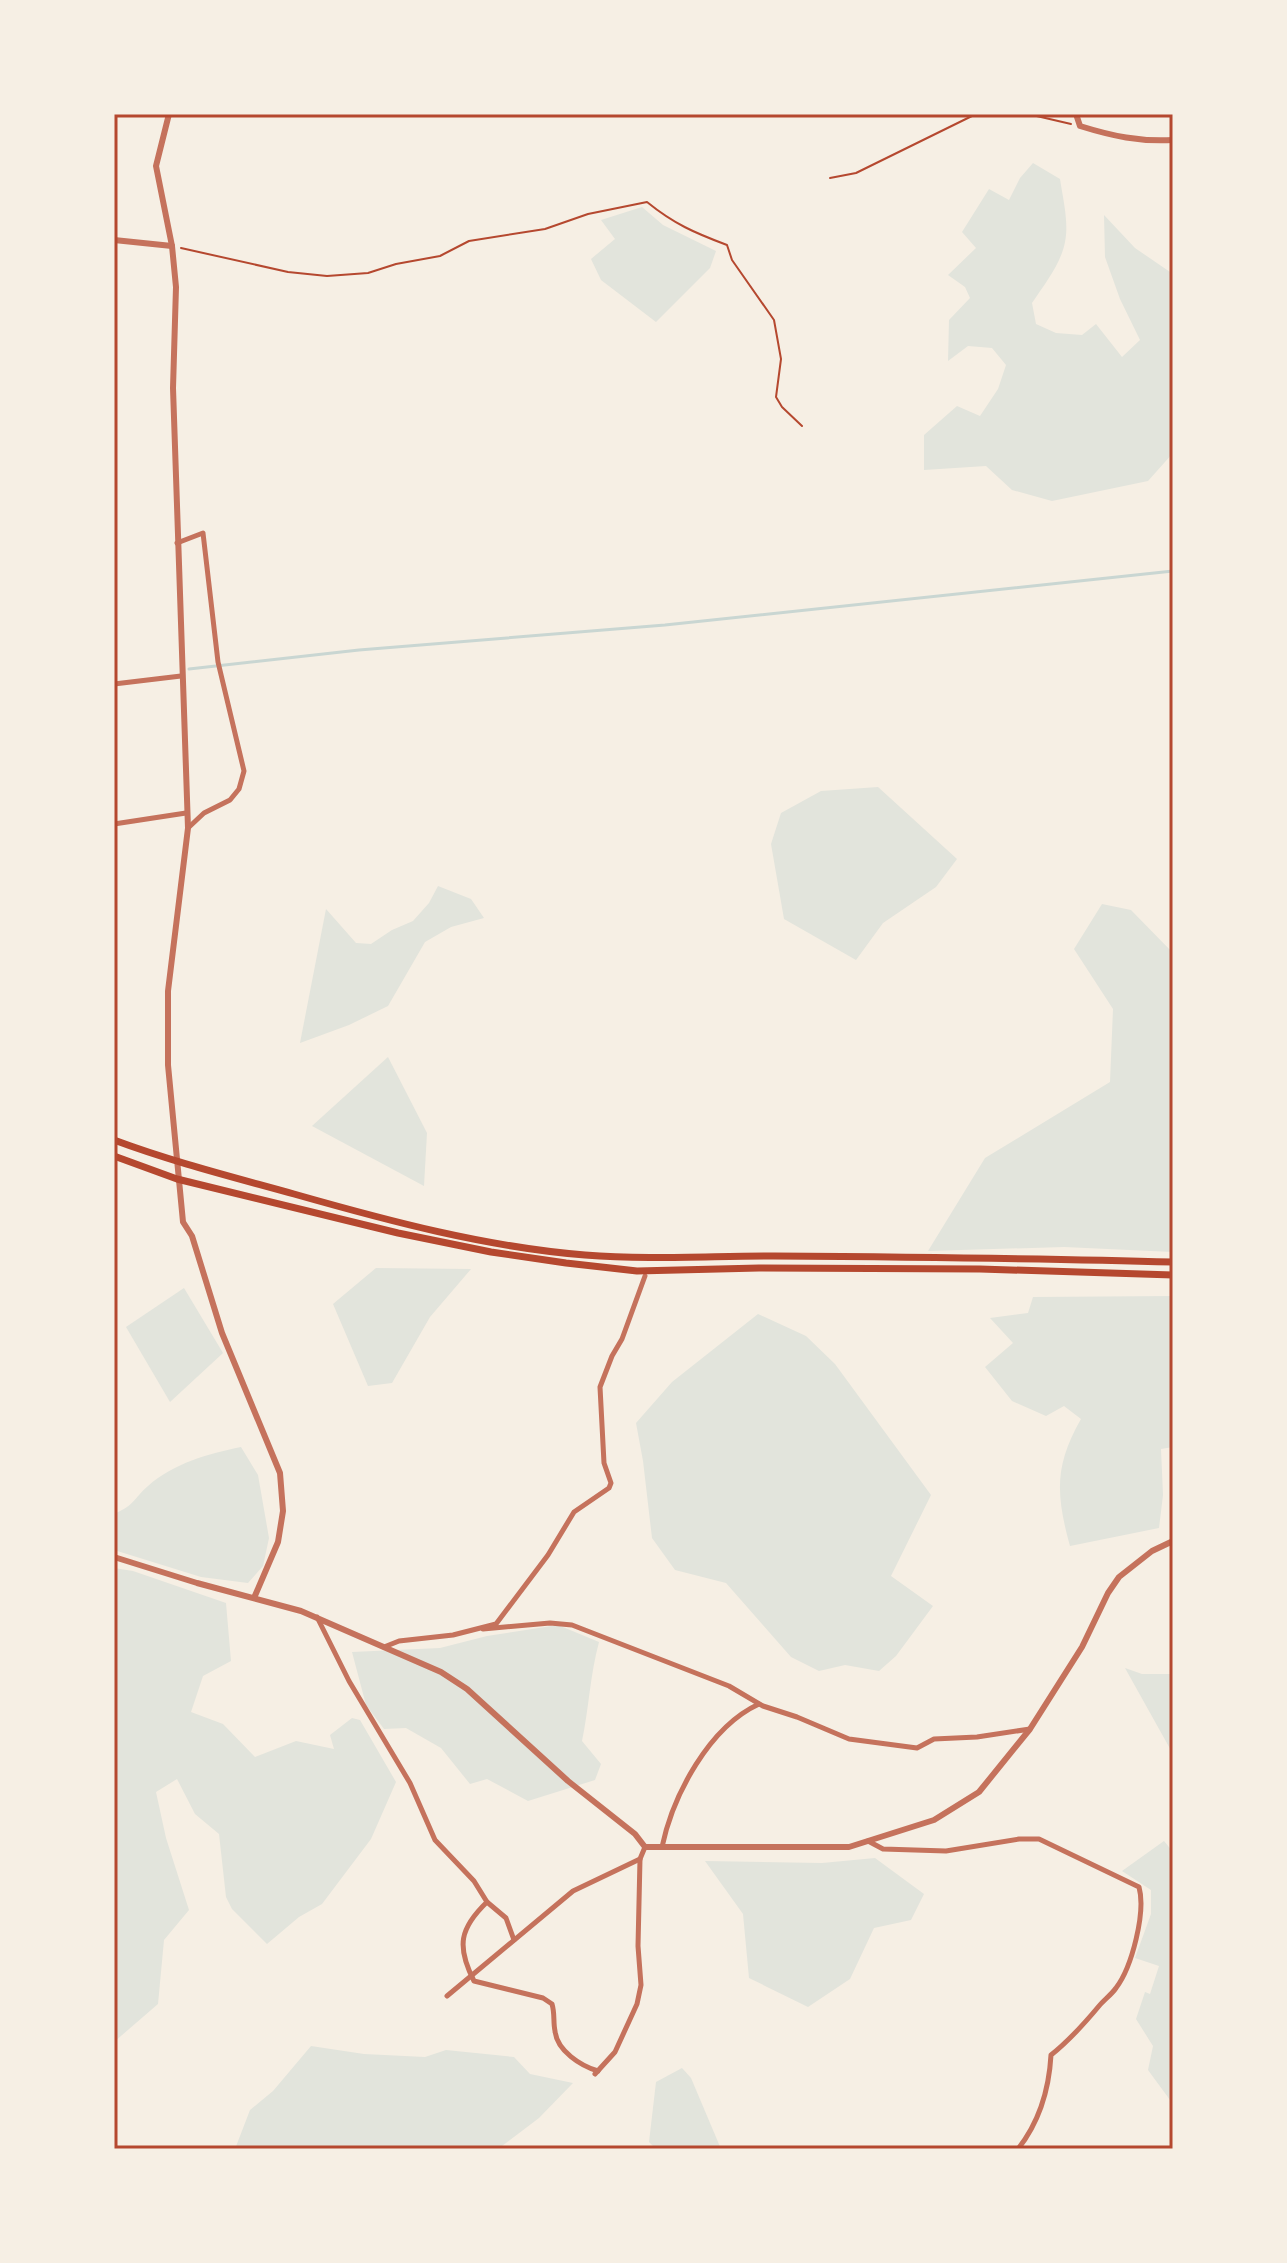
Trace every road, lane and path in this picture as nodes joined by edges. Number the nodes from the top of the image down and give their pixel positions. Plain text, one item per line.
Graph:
1 (169, 114) edge
2 (976, 114) edge
3 (1028, 114) edge
4 (1076, 114) edge
5 (1080, 126) junction
6 (1173, 140) edge
7 (830, 178) dead end
8 (114, 240) edge
9 (172, 246) junction
10 (802, 426) dead end
11 (177, 543) junction
12 (181, 676) junction
13 (114, 684) edge
14 (186, 813) junction
15 (114, 824) edge
16 (188, 828) junction
17 (114, 1140) edge
18 (114, 1156) edge
19 (178, 1163) junction
20 (177, 1179) junction
21 (1173, 1262) edge
22 (1173, 1275) edge
23 (645, 1276) dead end
24 (1173, 1541) edge
25 (114, 1557) edge
26 (254, 1598) junction
27 (317, 1617) junction
28 (483, 1629) junction
29 (384, 1647) junction
30 (759, 1704) junction
31 (1030, 1729) junction
32 (867, 1841) junction
33 (645, 1847) junction
34 (662, 1847) junction
35 (640, 1859) junction
36 (487, 1902) junction
37 (514, 1940) junction
38 (471, 1977) junction
39 (447, 1996) dead end
40 (1018, 2149) edge

1 - 9 street
2 - 7 path
3 - 5 path
4 - 5 street
5 - 6 street
8 - 9 street
9 - 10 path
9 - 11 street
11 - 12 street
11 - 16 street
12 - 13 street
12 - 14 street
14 - 15 street
14 - 16 street
16 - 19 street
17 - 19 main road
18 - 20 main road
19 - 20 street
19 - 21 main road
20 - 22 main road
20 - 26 street
23 - 28 street
24 - 31 street
25 - 26 street
26 - 27 street
27 - 29 street
27 - 36 street
28 - 29 street
28 - 30 street
29 - 33 street
30 - 31 street
30 - 34 street
31 - 32 street
32 - 34 street
32 - 40 street
33 - 34 street
33 - 35 street
35 - 37 street
35 - 38 street
36 - 37 street
36 - 38 street
37 - 38 street
38 - 39 street

